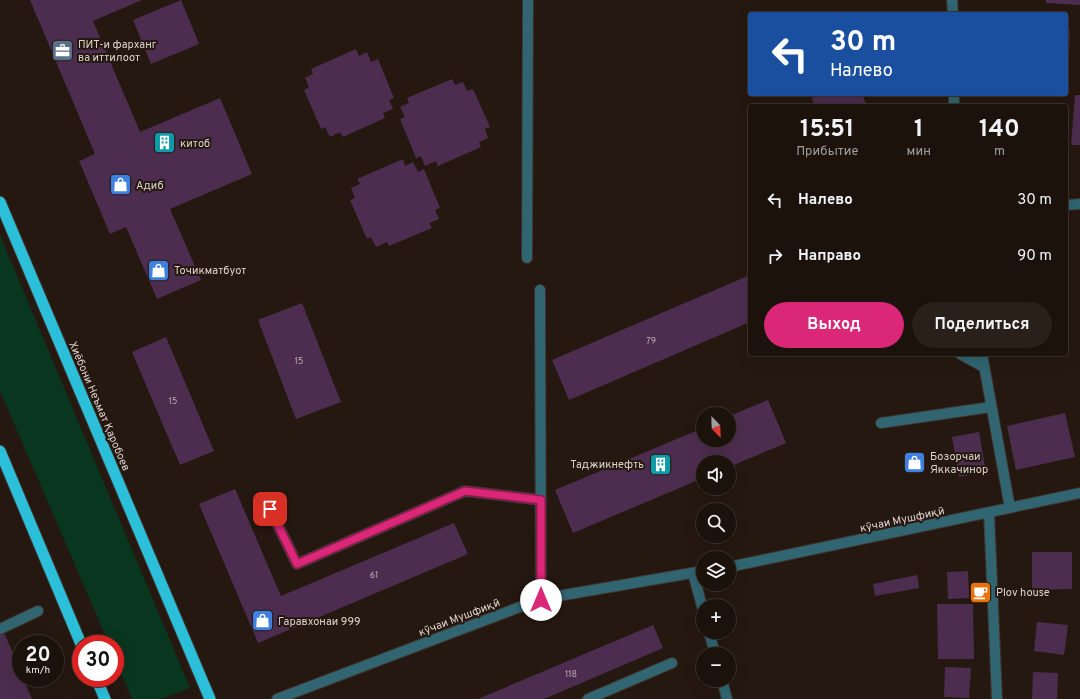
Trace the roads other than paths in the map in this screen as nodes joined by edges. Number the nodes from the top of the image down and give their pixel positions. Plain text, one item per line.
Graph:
1 (528, 0) edge
2 (952, 0) edge
3 (952, 12) edge
4 (0, 202) edge
5 (1080, 204) edge
6 (1068, 205) edge
7 (527, 258) dead end
8 (540, 290) dead end
9 (964, 356) edge
10 (982, 356) edge
11 (984, 367) junction
12 (991, 407) junction
13 (881, 423) dead end
14 (0, 450) edge
15 (1080, 493) edge
16 (541, 500) junction
17 (1010, 508) junction
18 (270, 509) dead end
19 (989, 513) junction
20 (736, 566) edge
21 (696, 572) edge
22 (541, 600) junction
23 (38, 611) dead end
24 (0, 629) edge
25 (77, 635) edge
26 (672, 663) dead end
27 (100, 687) edge
28 (723, 687) edge
29 (105, 699) edge
30 (210, 699) edge
31 (277, 699) edge
32 (588, 699) edge
33 (726, 699) edge
34 (998, 699) edge

1 - 7 street
2 - 3 street
4 - 30 highway, Хиёбони Неъмат Қаробоев
5 - 6 street
8 - 16 street
9 - 11 street
10 - 11 street
11 - 12 street
12 - 13 street
12 - 17 street
14 - 25 highway
15 - 17 street, кӯчаи Мушфиқӣ
16 - 18 street
16 - 22 street
17 - 19 street, кӯчаи Мушфиқӣ
19 - 20 street, кӯчаи Мушфиқӣ
19 - 34 street
21 - 22 street, кӯчаи Мушфиқӣ
22 - 31 street, кӯчаи Мушфиқӣ
23 - 24 street
26 - 32 street
27 - 29 highway
28 - 33 street

